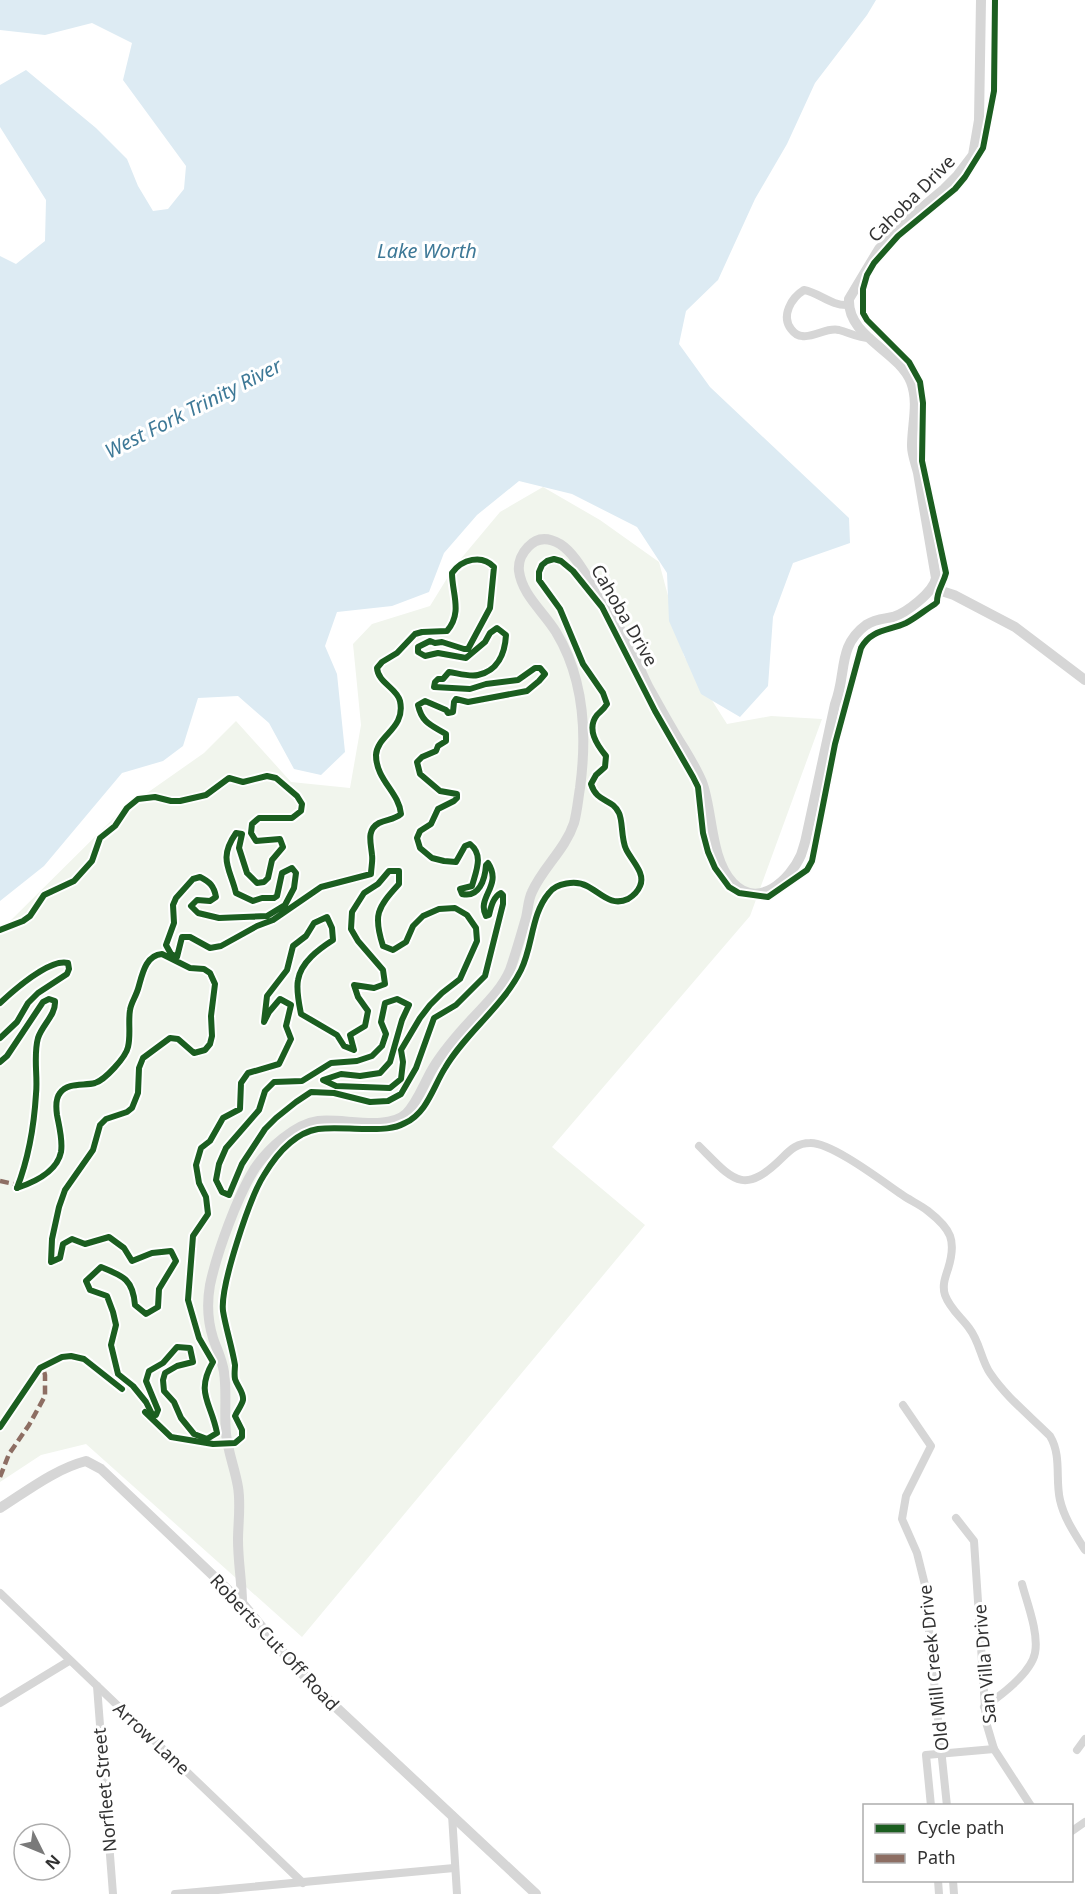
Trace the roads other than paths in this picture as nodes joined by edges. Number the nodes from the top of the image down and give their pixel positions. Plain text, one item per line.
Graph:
1 (981, 0) edge
2 (849, 305) junction
3 (870, 338) junction
4 (932, 588) junction
5 (1085, 680) edge
6 (699, 1146) dead end
7 (903, 1405) dead end
8 (0, 1508) edge
9 (956, 1518) dead end
10 (1085, 1550) edge
11 (1022, 1584) dead end
12 (0, 1593) edge
13 (242, 1603) junction
14 (69, 1660) junction
15 (97, 1686) junction
16 (0, 1703) edge
17 (984, 1707) junction
18 (1085, 1739) edge
19 (994, 1749) junction
20 (1077, 1750) dead end
21 (942, 1753) junction
22 (931, 1804) edge
23 (947, 1804) edge
24 (1030, 1804) edge
25 (452, 1815) junction
26 (454, 1868) junction
27 (303, 1883) junction
28 (113, 1894) edge
29 (174, 1894) edge
30 (457, 1894) edge
31 (536, 1894) edge

1 - 2 street, Cahoba Drive
2 - 3 street
2 - 3 street
3 - 4 street
4 - 5 street
4 - 13 street, Cahoba Drive
6 - 10 street
7 - 21 street, Old Mill Creek Drive
8 - 13 street, Roberts Cut Off Road
9 - 17 street, San Villa Drive
11 - 17 street
12 - 14 street, Arrow Lane
13 - 25 street, Roberts Cut Off Road
14 - 15 street, Arrow Lane
14 - 16 street
15 - 27 street, Arrow Lane
15 - 28 street, Norfleet Street
17 - 19 street, San Villa Drive
18 - 20 street
19 - 21 street
19 - 24 street, San Villa Drive
21 - 22 street, Old Mill Creek Drive
21 - 23 street, Old Mill Creek Drive
25 - 26 street
25 - 31 street, Roberts Cut Off Road
26 - 27 street
26 - 30 street
27 - 29 street

